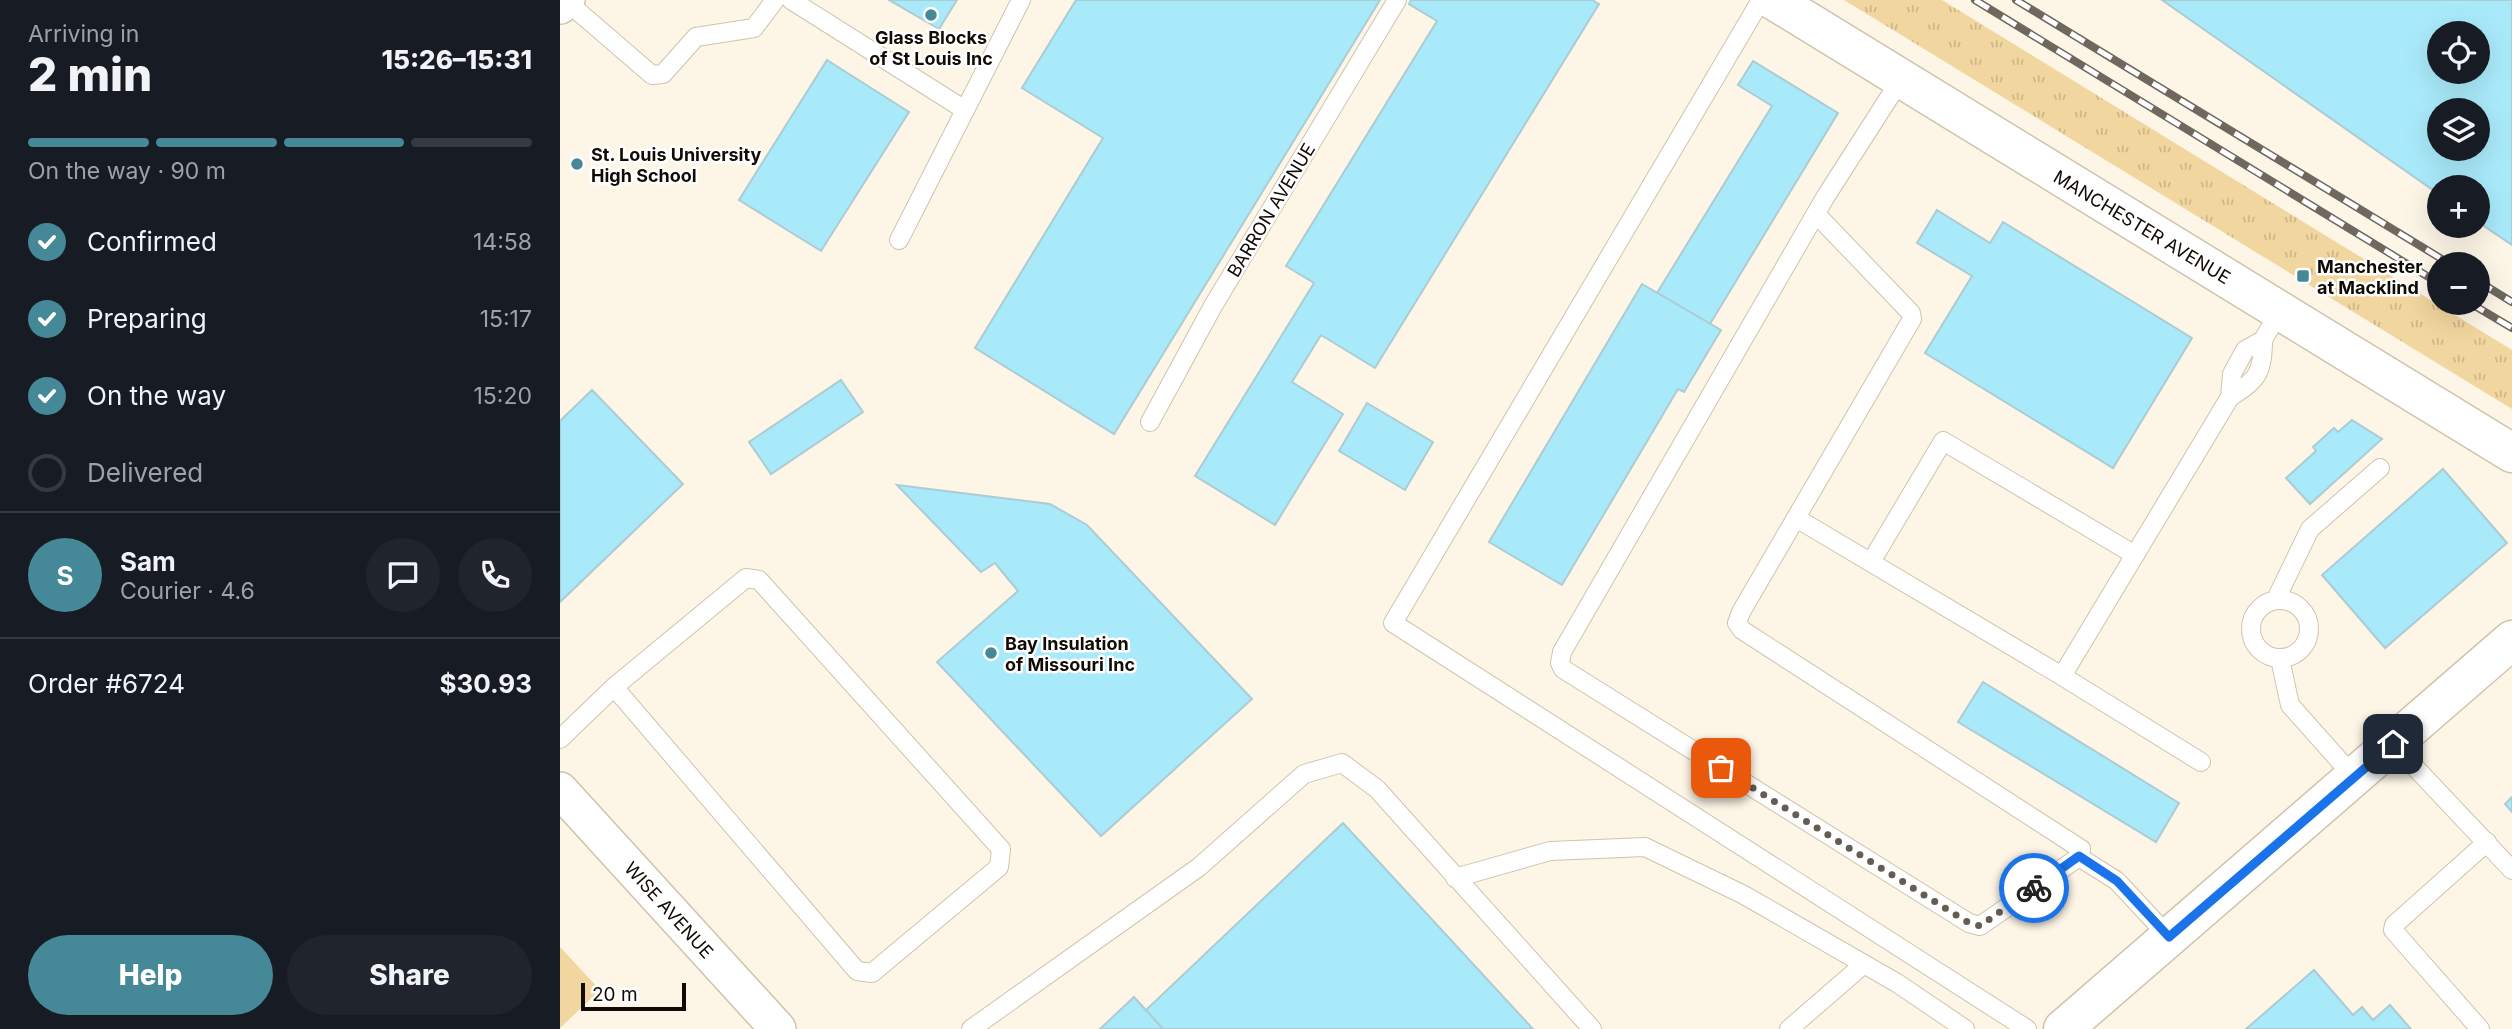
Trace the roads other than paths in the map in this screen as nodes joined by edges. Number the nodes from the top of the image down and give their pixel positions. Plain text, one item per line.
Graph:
1 (566, 0) edge
2 (775, 0) edge
3 (791, 0) edge
4 (1021, 0) edge
5 (1397, 0) edge
6 (1761, 0) edge
7 (1773, 0) edge
8 (560, 6) edge
9 (1900, 79) junction
10 (965, 110) junction
11 (1816, 214) junction
12 (899, 240) dead end
13 (2272, 326) junction
14 (1150, 422) dead end
15 (2512, 453) edge
16 (2380, 468) dead end
17 (1796, 518) junction
18 (2135, 555) junction
19 (1871, 562) junction
20 (2276, 599) junction
21 (2512, 640) edge
22 (2280, 659) junction
23 (2062, 676) junction
24 (614, 687) junction
25 (560, 739) edge
26 (2393, 744) junction
27 (2201, 762) dead end
28 (2354, 777) junction
29 (560, 790) edge
30 (2487, 842) junction
31 (2079, 856) junction
32 (2512, 870) edge
33 (1455, 878) junction
34 (2169, 937) junction
35 (1864, 964) junction
36 (778, 1029) edge
37 (971, 1029) edge
38 (1592, 1029) edge
39 (1789, 1029) edge
40 (1965, 1029) edge
41 (2027, 1029) edge
42 (2063, 1029) edge
43 (2480, 1029) edge

1 - 2 lane
1 - 8 street
3 - 10 lane
4 - 10 lane
5 - 14 lane, BARRON AVENUE
6 - 41 lane
7 - 9 main road, MANCHESTER AVENUE
9 - 11 lane
9 - 13 main road, MANCHESTER AVENUE
10 - 12 lane
11 - 17 lane
11 - 31 lane
13 - 15 main road, MANCHESTER AVENUE
13 - 18 lane
16 - 20 lane
17 - 19 lane
17 - 31 lane
18 - 19 lane
18 - 23 lane
19 - 23 lane
20 - 22 lane
20 - 22 lane
21 - 26 main road
22 - 28 lane
23 - 27 lane
24 - 24 lane
24 - 25 lane
26 - 28 main road
26 - 30 lane
28 - 34 main road
29 - 36 street, WISE AVENUE
30 - 32 lane
30 - 43 lane
31 - 34 lane
33 - 35 lane
33 - 37 lane
33 - 38 lane
34 - 42 main road
35 - 39 lane
35 - 40 lane

